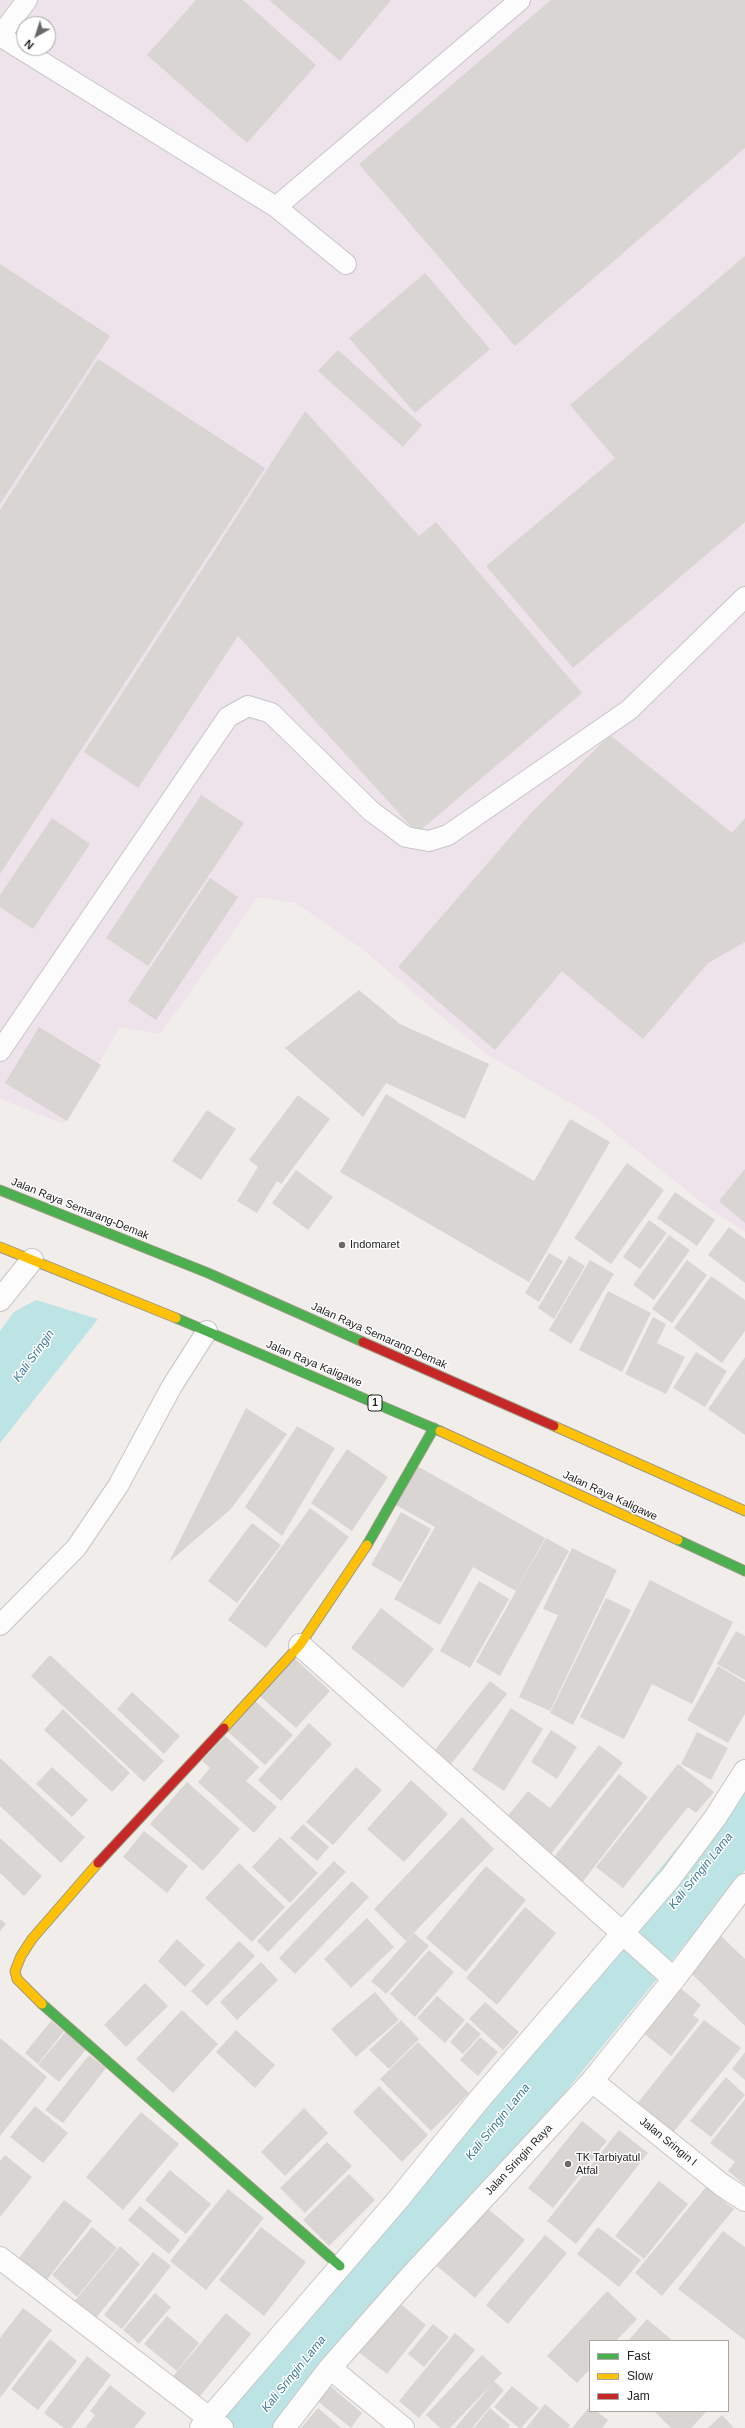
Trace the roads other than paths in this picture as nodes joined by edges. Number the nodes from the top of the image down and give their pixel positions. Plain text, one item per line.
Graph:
1 (27, 0) edge
2 (520, 0) edge
3 (0, 36) edge
4 (276, 207) junction
5 (346, 264) dead end
6 (745, 597) edge
7 (0, 1052) edge
8 (0, 1190) edge
9 (0, 1247) edge
10 (32, 1260) junction
11 (0, 1300) edge
12 (207, 1331) junction
13 (434, 1428) junction
14 (745, 1511) edge
15 (745, 1571) edge
16 (0, 1625) edge
17 (300, 1645) junction
18 (745, 1771) edge
19 (745, 1885) edge
20 (624, 1936) junction
21 (668, 1974) junction
22 (592, 2081) junction
23 (745, 2200) edge
24 (0, 2258) edge
25 (340, 2266) junction
26 (330, 2368) junction
27 (213, 2425) edge
28 (284, 2428) edge
29 (403, 2428) edge

1 - 3 lane
2 - 4 lane
3 - 4 lane
4 - 5 lane
6 - 7 lane
8 - 14 main road, Jalan Raya Semarang-Demak
9 - 10 main road, Jalan Raya Kaligawe / 1
10 - 11 street
10 - 12 main road, Jalan Raya Kaligawe / 1
12 - 13 main road, Jalan Raya Kaligawe / 1
12 - 16 lane
13 - 15 main road, Jalan Raya Kaligawe / 1
13 - 17 main road
17 - 20 street
17 - 25 main road
18 - 20 street
19 - 21 street, Jalan Sringin Raya
20 - 21 street
20 - 25 street
21 - 22 street, Jalan Sringin Raya
22 - 23 street, Jalan Sringin I
22 - 26 street, Jalan Sringin Raya
24 - 27 street
25 - 27 street
26 - 28 street, Jalan Sringin Raya
26 - 29 street

